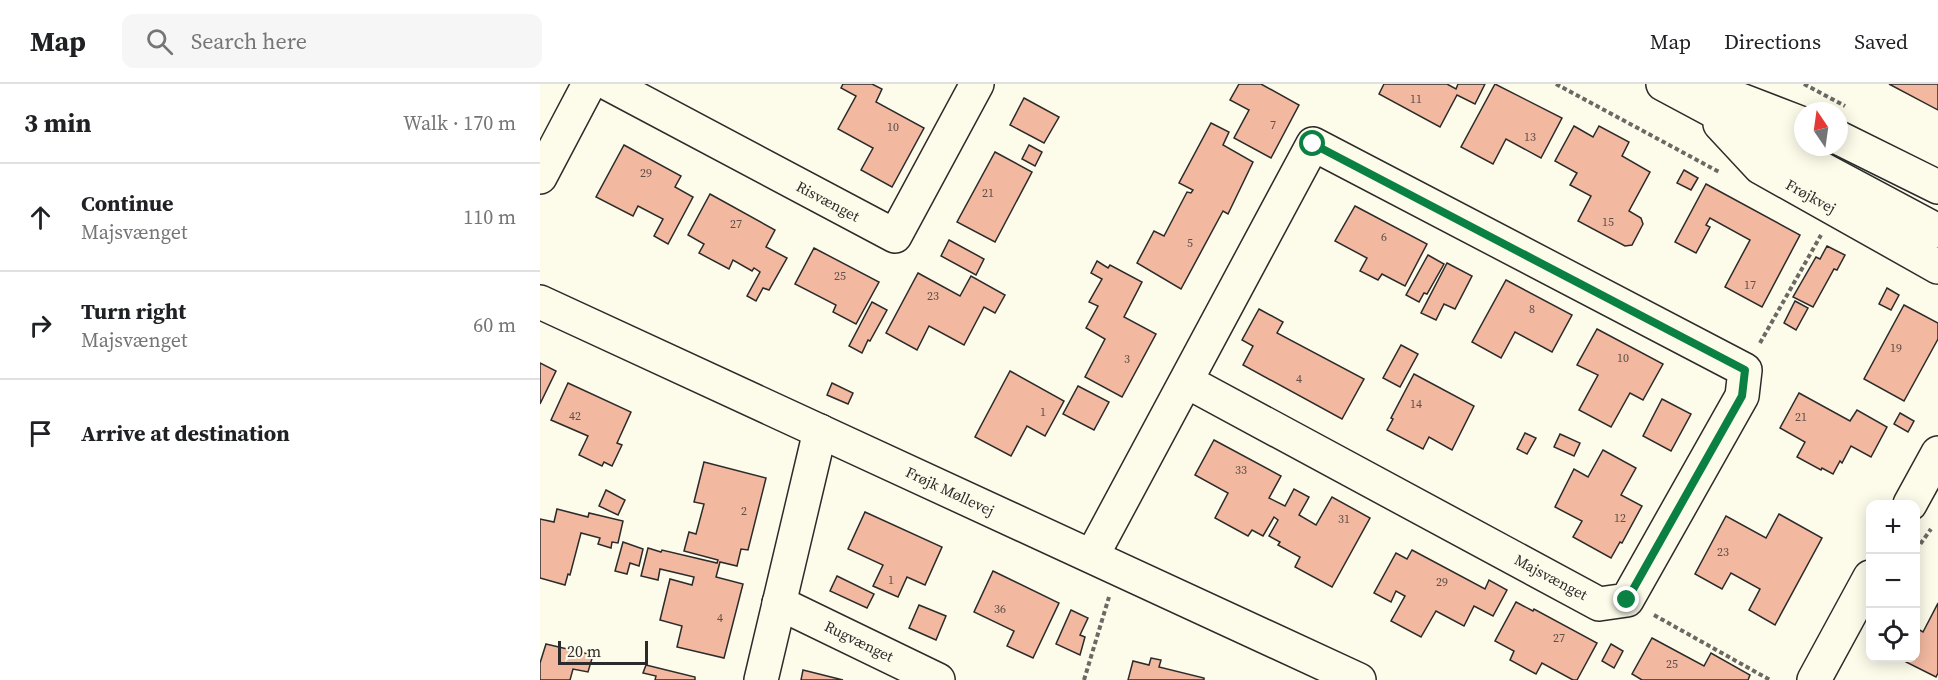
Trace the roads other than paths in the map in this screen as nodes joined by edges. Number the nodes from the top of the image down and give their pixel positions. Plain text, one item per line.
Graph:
1 (589, 84) edge
2 (609, 84) edge
3 (977, 84) edge
4 (1663, 84) edge
5 (1699, 94) edge
6 (1794, 121) edge
7 (1848, 142) edge
8 (540, 177) edge
9 (1938, 187) edge
10 (1938, 231) edge
11 (1938, 267) edge
12 (540, 302) edge
13 (1186, 381) junction
14 (820, 431) junction
15 (1938, 453) edge
16 (1912, 500) edge
17 (1092, 556) junction
18 (1866, 586) edge
19 (779, 603) junction
20 (1824, 677) edge
21 (761, 680) edge
22 (938, 680) edge
23 (1359, 680) edge

1 - 8 street
2 - 3 street, Risvænget
4 - 5 street, Frøjkvej
5 - 6 street, Frøjkvej
5 - 10 street, Frøjkvej
5 - 11 street, Frøjkvej
7 - 9 street
12 - 14 street, Frøjk Møllevej
13 - 13 street, Majsvænget
13 - 17 street
14 - 17 street, Frøjk Møllevej
14 - 19 street
15 - 16 street
17 - 23 street, Frøjk Møllevej
18 - 20 street
19 - 21 street
19 - 22 street, Rugvænget

